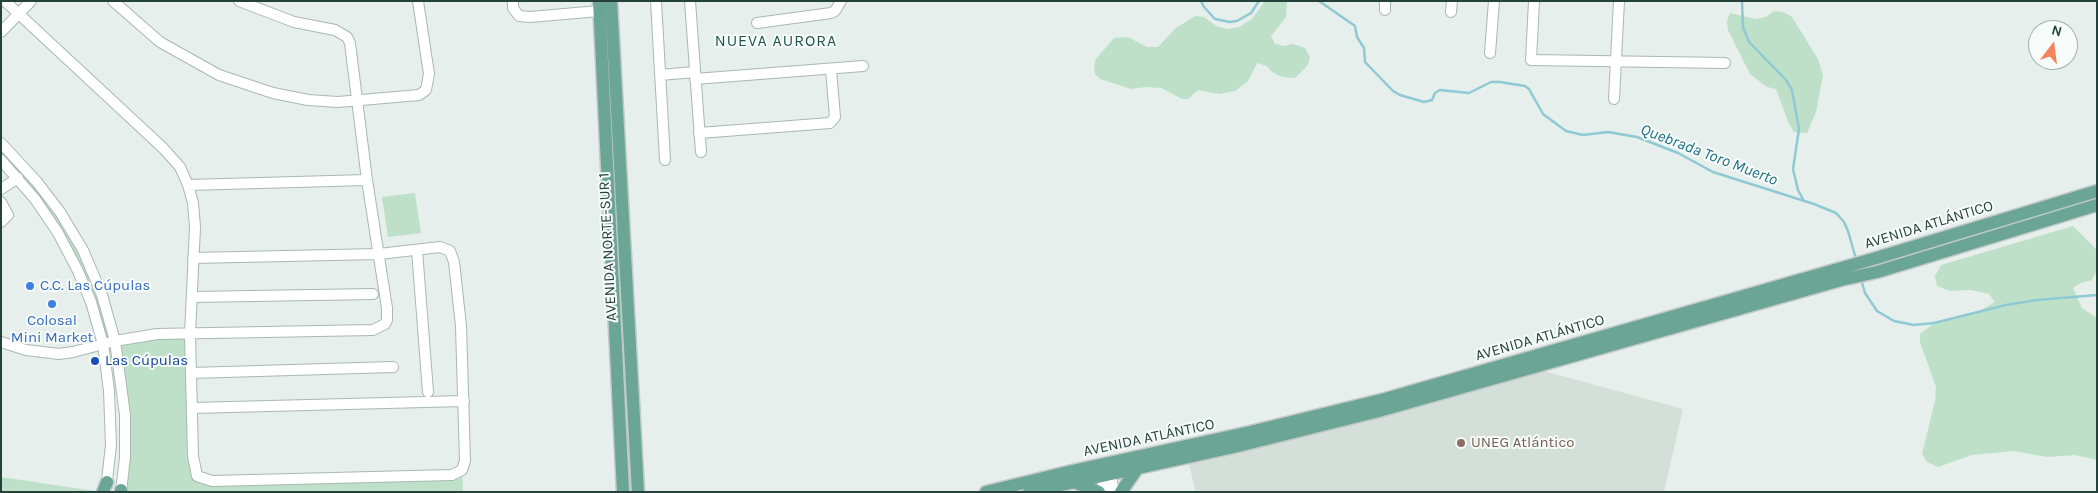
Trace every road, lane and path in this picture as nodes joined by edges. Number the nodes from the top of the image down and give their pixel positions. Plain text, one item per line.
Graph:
1 (5, 1) edge
2 (30, 1) edge
3 (114, 1) edge
4 (240, 1) edge
5 (418, 1) edge
6 (513, 1) edge
7 (611, 1) edge
8 (656, 1) edge
9 (690, 1) edge
10 (841, 1) edge
11 (1494, 1) edge
12 (1534, 1) edge
13 (1618, 1) edge
14 (599, 6) edge
15 (18, 14) junction
16 (757, 22) dead end
17 (1, 32) edge
18 (1490, 53) dead end
19 (1616, 60) junction
20 (1725, 63) dead end
21 (863, 66) dead end
22 (831, 69) junction
23 (660, 75) junction
24 (695, 76) junction
25 (1614, 99) dead end
26 (358, 102) junction
27 (699, 133) junction
28 (1, 143) edge
29 (701, 152) dead end
30 (1, 160) edge
31 (665, 160) dead end
32 (18, 178) junction
33 (367, 180) junction
34 (188, 185) junction
35 (1, 189) edge
36 (2097, 191) edge
37 (1, 202) edge
38 (2097, 205) edge
39 (1, 222) edge
40 (417, 250) junction
41 (379, 254) junction
42 (194, 258) junction
43 (1840, 274) junction
44 (372, 294) dead end
45 (192, 297) junction
46 (190, 334) junction
47 (115, 341) junction
48 (1, 342) edge
49 (103, 344) junction
50 (393, 367) dead end
51 (191, 374) junction
52 (428, 392) dead end
53 (464, 402) junction
54 (192, 408) junction
55 (1104, 469) junction
56 (1137, 469) junction
57 (1074, 482) junction
58 (105, 489) edge
59 (121, 491) edge
60 (623, 492) edge
61 (638, 492) edge
62 (986, 492) edge
63 (1029, 492) edge
64 (1099, 492) edge
65 (1105, 492) edge
66 (1114, 492) edge
67 (1121, 492) edge

1 - 15 street
2 - 15 street
3 - 26 street
4 - 26 street
5 - 26 street
6 - 14 street
7 - 61 main road, AVENIDA NORTE-SUR 1
8 - 23 street
9 - 24 street
10 - 16 street
11 - 18 street
12 - 19 street
13 - 19 street
14 - 60 main road, AVENIDA NORTE-SUR 1
15 - 17 street
15 - 34 street
19 - 20 street
19 - 25 street
21 - 22 street
22 - 24 street
22 - 27 street
23 - 24 street
23 - 31 street
24 - 27 street
26 - 33 street
27 - 29 street
28 - 47 street
30 - 32 street
32 - 35 street
32 - 49 street
33 - 34 street
33 - 41 street
34 - 42 street
36 - 43 main road, AVENIDA ATLÁNTICO
37 - 39 street
38 - 43 main road, AVENIDA ATLÁNTICO
40 - 41 street
40 - 52 street
40 - 53 street
41 - 42 street
41 - 46 street
42 - 45 street
43 - 55 main road, AVENIDA ATLÁNTICO
43 - 56 main road, AVENIDA ATLÁNTICO
44 - 45 street
45 - 46 street
46 - 47 street
46 - 51 street
47 - 49 street
47 - 59 street
48 - 49 street
49 - 58 street
50 - 51 street
51 - 54 street
53 - 54 street
53 - 54 street
55 - 56 main road, AVENIDA ATLÁNTICO
55 - 57 main road, AVENIDA ATLÁNTICO
55 - 62 main road, AVENIDA ATLÁNTICO
55 - 65 street
55 - 66 street
56 - 67 main road
57 - 63 main road, AVENIDA ATLÁNTICO
57 - 64 main road

